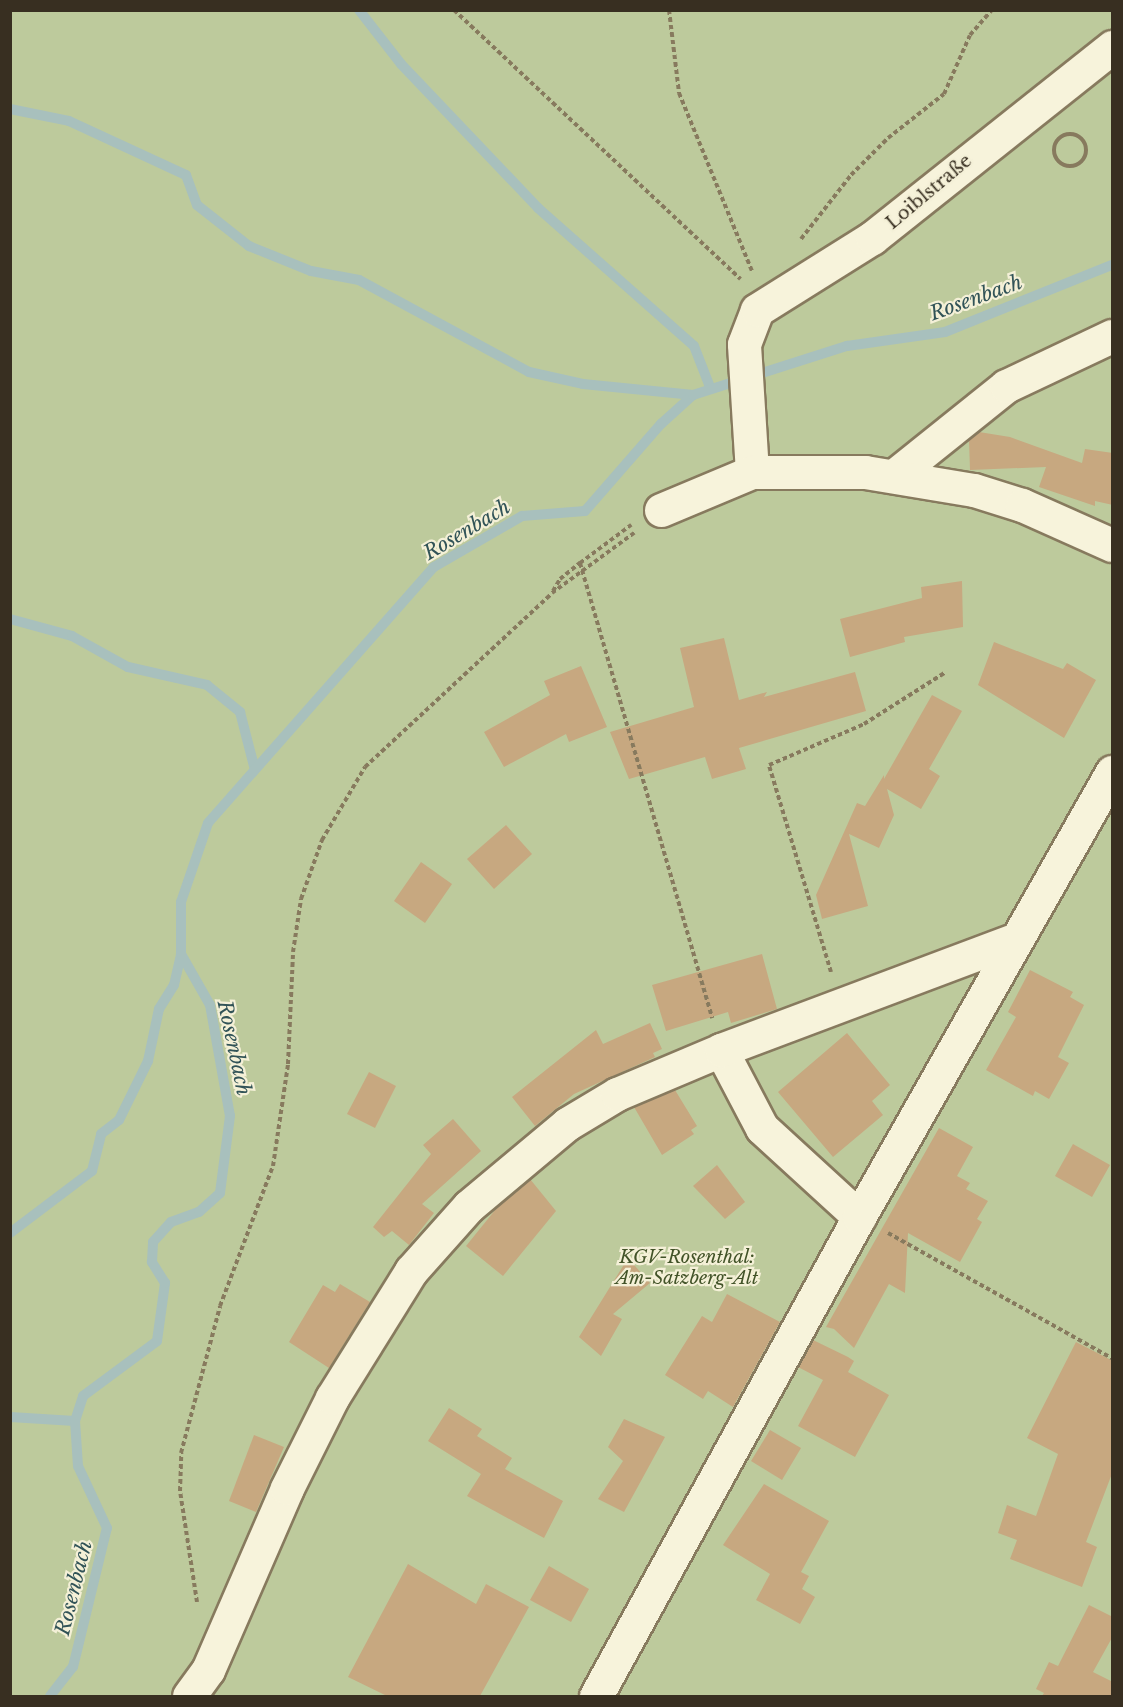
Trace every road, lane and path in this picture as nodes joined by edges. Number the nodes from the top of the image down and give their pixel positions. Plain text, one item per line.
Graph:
1 (454, 10) edge
2 (669, 10) edge
3 (992, 10) edge
4 (1113, 47) edge
5 (1085, 156) joint
6 (794, 249) dead end
7 (765, 302) junction
8 (1113, 336) edge
9 (751, 459) junction
10 (894, 475) junction
11 (649, 515) junction
12 (1113, 544) edge
13 (580, 562) junction
14 (583, 570) junction
15 (552, 593) junction
16 (946, 672) dead end
17 (1113, 772) edge
18 (1016, 939) junction
19 (841, 1004) junction
20 (721, 1050) junction
21 (859, 1217) junction
22 (1113, 1358) edge
23 (200, 1614) dead end
24 (189, 1696) edge
25 (596, 1696) edge

1 - 7 path
2 - 7 path
3 - 6 path
4 - 7 street, Loiblstraße
5 - 5 path
7 - 9 street, Loiblstraße
8 - 10 street
9 - 10 street
9 - 11 street
10 - 12 street
11 - 13 path
11 - 14 path
13 - 14 path
13 - 15 path
14 - 15 path
14 - 20 path
15 - 23 path
16 - 19 path
17 - 18 street
18 - 19 street
18 - 21 street
19 - 20 street
20 - 21 street
20 - 24 street
21 - 22 path
21 - 25 street

